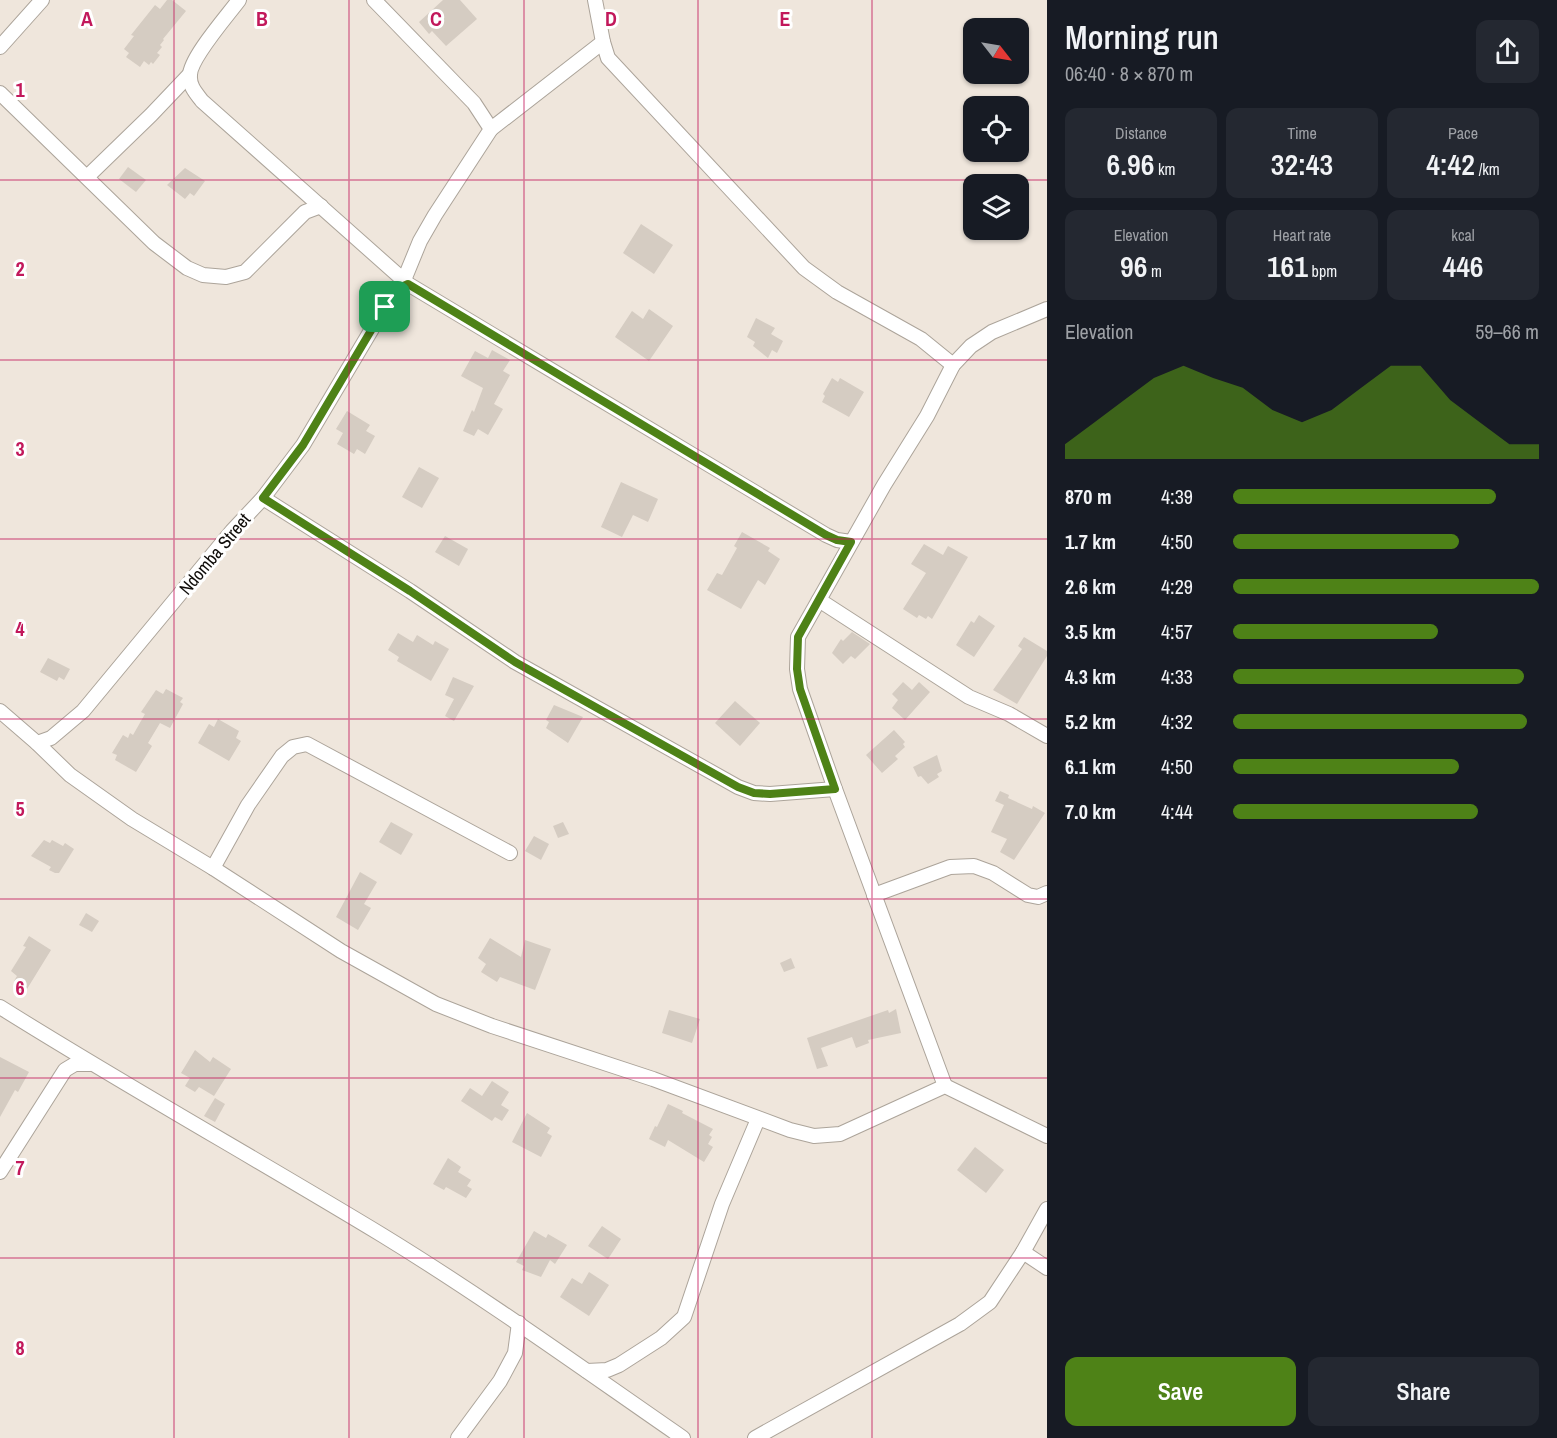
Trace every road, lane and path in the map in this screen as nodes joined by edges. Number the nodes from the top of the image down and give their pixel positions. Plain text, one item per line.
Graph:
1 (42, 0) edge
2 (239, 0) edge
3 (374, 0) edge
4 (595, 0) edge
5 (603, 42) junction
6 (0, 47) edge
7 (190, 74) junction
8 (0, 93) edge
9 (491, 129) junction
10 (87, 177) junction
11 (321, 206) junction
12 (406, 282) junction
13 (1047, 309) edge
14 (953, 365) junction
15 (263, 498) junction
16 (851, 542) junction
17 (819, 600) junction
18 (0, 711) edge
19 (1047, 736) edge
20 (37, 743) junction
21 (835, 789) junction
22 (510, 853) dead end
23 (213, 868) junction
24 (1047, 892) edge
25 (874, 895) junction
26 (0, 1007) edge
27 (63, 1047) junction
28 (92, 1064) junction
29 (65, 1070) junction
30 (945, 1086) junction
31 (758, 1119) junction
32 (1047, 1136) edge
33 (0, 1172) edge
34 (1047, 1209) edge
35 (1023, 1252) junction
36 (1047, 1268) edge
37 (519, 1323) junction
38 (586, 1371) junction
39 (760, 1437) edge
40 (458, 1438) edge
41 (682, 1438) edge

1 - 6 street
2 - 7 street
3 - 9 street
4 - 5 street
5 - 9 street
5 - 14 street
7 - 10 street
7 - 11 street
8 - 10 street
9 - 12 street
10 - 11 street
11 - 12 street
12 - 15 street, Ndomba Street
12 - 16 street
13 - 14 street
14 - 16 street
15 - 20 street, Ndomba Street
15 - 21 street
16 - 17 street
17 - 19 street
17 - 21 street
18 - 20 street
20 - 23 street
21 - 25 street
22 - 23 street
23 - 31 street
24 - 25 street
25 - 30 street
26 - 27 street
27 - 28 street
27 - 29 street
28 - 29 street
28 - 37 street
29 - 33 street
30 - 31 street
30 - 32 street
31 - 38 street
34 - 35 street
35 - 36 street
35 - 39 street
37 - 38 street
37 - 40 street
38 - 41 street

